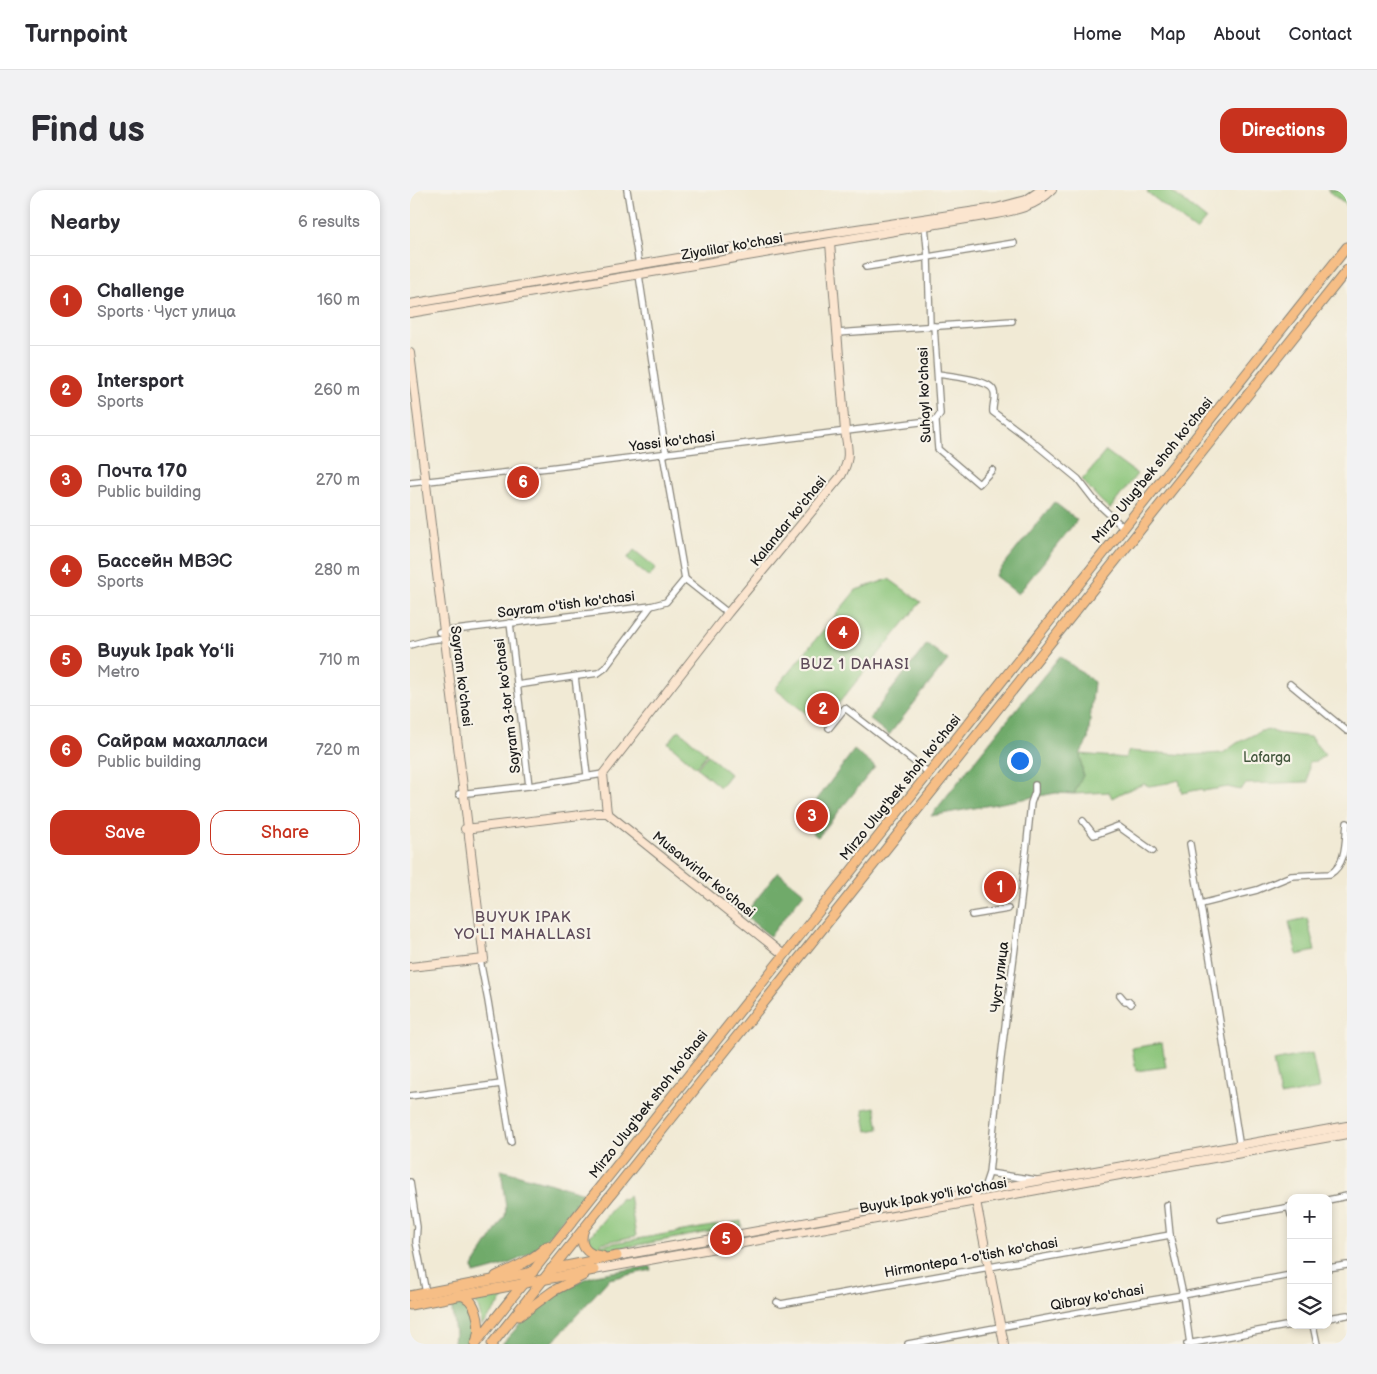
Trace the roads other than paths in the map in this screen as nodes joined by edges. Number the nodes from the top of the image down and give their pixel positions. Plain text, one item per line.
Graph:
1 (627, 190) edge
2 (1041, 190) edge
3 (1052, 190) edge
4 (905, 226) junction
5 (925, 226) junction
6 (828, 234) junction
7 (830, 243) junction
8 (1014, 243) dead end
9 (1347, 247) edge
10 (928, 257) junction
11 (680, 258) junction
12 (639, 265) junction
13 (866, 267) dead end
14 (682, 268) junction
15 (1347, 270) edge
16 (639, 275) junction
17 (531, 282) junction
18 (533, 293) junction
19 (410, 304) edge
20 (410, 313) edge
21 (1012, 320) dead end
22 (932, 326) junction
23 (837, 333) junction
24 (410, 353) edge
25 (938, 374) junction
26 (410, 398) edge
27 (936, 420) junction
28 (845, 431) junction
29 (664, 454) junction
30 (992, 470) dead end
31 (423, 482) junction
32 (410, 483) edge
33 (1133, 516) junction
34 (1144, 525) junction
35 (1124, 528) junction
36 (685, 579) junction
37 (652, 606) junction
38 (728, 613) junction
39 (510, 623) junction
40 (442, 635) junction
41 (410, 645) edge
42 (575, 677) junction
43 (1290, 684) dead end
44 (517, 685) junction
45 (829, 728) dead end
46 (1347, 731) edge
47 (929, 773) junction
48 (603, 774) junction
49 (588, 775) junction
50 (1035, 785) dead end
51 (529, 786) junction
52 (462, 794) junction
53 (607, 813) junction
54 (1083, 821) dead end
55 (1347, 823) edge
56 (466, 829) junction
57 (1190, 844) dead end
58 (1153, 851) dead end
59 (1201, 904) junction
60 (1008, 909) dead end
61 (972, 915) dead end
62 (810, 923) junction
63 (820, 932) junction
64 (784, 955) junction
65 (482, 960) junction
66 (410, 967) edge
67 (1120, 995) dead end
68 (1131, 1004) dead end
69 (501, 1084) junction
70 (410, 1096) edge
71 (1347, 1126) edge
72 (1347, 1134) edge
73 (511, 1142) dead end
74 (1240, 1149) junction
75 (614, 1168) junction
76 (989, 1173) junction
77 (1041, 1180) junction
78 (410, 1182) edge
79 (976, 1192) junction
80 (1347, 1196) edge
81 (1332, 1199) edge
82 (976, 1201) junction
83 (1167, 1205) dead end
84 (1287, 1208) edge
85 (1221, 1219) dead end
86 (586, 1226) junction
87 (1170, 1235) junction
88 (725, 1237) junction
89 (724, 1246) junction
90 (617, 1256) junction
91 (1347, 1265) edge
92 (989, 1267) junction
93 (1332, 1267) edge
94 (552, 1268) junction
95 (594, 1270) junction
96 (532, 1272) junction
97 (1287, 1276) edge
98 (543, 1279) junction
99 (482, 1282) junction
100 (523, 1283) junction
101 (426, 1293) junction
102 (1183, 1295) junction
103 (410, 1296) edge
104 (458, 1296) junction
105 (778, 1302) dead end
106 (410, 1304) edge
107 (1347, 1315) edge
108 (1332, 1317) edge
109 (507, 1325) junction
110 (1287, 1326) edge
111 (1000, 1327) junction
112 (1314, 1329) edge
113 (475, 1343) edge
114 (492, 1344) edge
115 (908, 1344) edge
116 (1004, 1344) edge
117 (1189, 1344) edge
118 (1317, 1344) edge

1 - 12 street
2 - 4 main road, Ziyolilar ko'chasi
3 - 5 main road, Ziyolilar ko'chasi
4 - 5 main road, Ziyolilar ko'chasi
4 - 6 main road, Ziyolilar ko'chasi
4 - 7 main road, Ziyolilar ko'chasi
5 - 10 street, Suhayl ko'chasi
6 - 7 street, Kalandar ko'chasi
6 - 11 main road, Ziyolilar ko'chasi
7 - 14 main road, Ziyolilar ko'chasi
7 - 23 main road, Kalandar ko'chasi
8 - 10 street
9 - 33 main road, Mirzo Ulug'bek shoh ko'chasi
10 - 13 street
10 - 22 street, Suhayl ko'chasi
11 - 12 main road, Ziyolilar ko'chasi
11 - 14 main road
12 - 17 main road, Ziyolilar ko'chasi
14 - 16 main road, Ziyolilar ko'chasi
15 - 34 main road, Mirzo Ulug'bek shoh ko'chasi
16 - 18 main road, Ziyolilar ko'chasi
16 - 29 street
17 - 18 main road
17 - 19 main road, Ziyolilar ko'chasi
18 - 20 main road, Ziyolilar ko'chasi
21 - 22 street, Suhayl ko'chasi
22 - 23 street, Suhayl ko'chasi
22 - 25 street, Suhayl ko'chasi
23 - 28 main road, Kalandar ko'chasi
24 - 31 main road, Sayram ko'chasi
25 - 27 street, Suhayl ko'chasi
25 - 35 street
26 - 31 main road, Sayram ko'chasi
27 - 28 street, Yassi ko'chasi
27 - 30 street, Suhayl ko'chasi
28 - 29 street, Yassi ko'chasi
28 - 38 main road, Kalandar ko'chasi
29 - 31 street, Yassi ko'chasi
29 - 36 street
31 - 32 street, Yassi ko'chasi
31 - 40 main road, Sayram ko'chasi
33 - 34 main road
33 - 35 main road, Mirzo Ulug'bek shoh ko'chasi
34 - 63 main road, Mirzo Ulug'bek shoh ko'chasi
35 - 47 main road, Mirzo Ulug'bek shoh ko'chasi
36 - 37 street, Sayram o'tish ko'chasi
36 - 38 street
37 - 39 street, Sayram o'tish ko'chasi
37 - 42 street
38 - 48 main road, Kalandar ko'chasi
39 - 40 street, Sayram o'tish ko'chasi
39 - 44 street, Sayram 3-tor ko'chasi
40 - 41 street, Sayram o'tish ko'chasi
40 - 52 main road, Sayram ko'chasi
42 - 44 street
42 - 49 street
43 - 46 street
44 - 51 street, Sayram 3-tor ko'chasi
45 - 47 street
47 - 62 main road, Mirzo Ulug'bek shoh ko'chasi
48 - 49 street
48 - 53 main road
49 - 51 street
50 - 76 street, Чуст улица
51 - 52 street
52 - 56 main road, Sayram ko'chasi
53 - 56 main road
53 - 64 main road, Musavvirlar ko'chasi
54 - 58 street
55 - 59 street
56 - 65 main road, Sayram ko'chasi
57 - 59 street
59 - 74 street
60 - 61 street
62 - 63 main road
62 - 64 main road, Mirzo Ulug'bek shoh ko'chasi
63 - 86 main road, Mirzo Ulug'bek shoh ko'chasi
64 - 75 main road, Mirzo Ulug'bek shoh ko'chasi
65 - 66 main road
65 - 69 street, Sayram ko'chasi
67 - 68 street
69 - 70 street
69 - 73 street, Sayram ko'chasi
71 - 74 main road, Buyuk Ipak yo'li ko'chasi
72 - 74 main road, Buyuk Ipak yo'li ko'chasi
74 - 77 main road, Buyuk Ipak yo'li ko'chasi
74 - 82 main road, Buyuk Ipak yo'li ko'chasi
75 - 96 main road, Mirzo Ulug'bek shoh ko'chasi
75 - 99 main road
76 - 77 street
76 - 79 street, Чуст улица
77 - 79 main road, Buyuk Ipak yo'li ko'chasi
78 - 101 street
79 - 82 main road
79 - 88 main road, Buyuk Ipak yo'li ko'chasi
80 - 81 street
82 - 89 main road, Buyuk Ipak yo'li ko'chasi
82 - 92 main road
83 - 87 street
84 - 85 street
86 - 90 main road
86 - 94 main road, Mirzo Ulug'bek shoh ko'chasi
87 - 92 street, Hirmontepa 1-o'tish ko'chasi
87 - 102 street
88 - 89 main road
88 - 90 main road
89 - 95 main road, Buyuk Ipak yo'li ko'chasi
90 - 94 main road
91 - 93 street
92 - 105 street, Hirmontepa 1-o'tish ko'chasi
92 - 111 main road
94 - 96 main road
94 - 98 main road, Mirzo Ulug'bek shoh ko'chasi
95 - 98 main road, Buyuk Ipak yo'li ko'chasi
95 - 109 main road
96 - 99 main road
96 - 100 main road, Mirzo Ulug'bek shoh ko'chasi
97 - 102 street, Qibray ko'chasi
98 - 100 main road, Buyuk Ipak yo'li ko'chasi
98 - 109 main road, Mirzo Ulug'bek shoh ko'chasi
99 - 101 main road
100 - 104 main road, Buyuk Ipak yo'li ko'chasi
100 - 113 main road, Mirzo Ulug'bek shoh ko'chasi
101 - 103 main road
102 - 111 street, Qibray ko'chasi
102 - 117 street
104 - 106 main road, Buyuk Ipak yo'li ko'chasi
104 - 113 main road
107 - 108 street
109 - 114 main road, Mirzo Ulug'bek shoh ko'chasi
110 - 117 street
111 - 115 street, Qibray ko'chasi
111 - 116 main road
112 - 118 street

